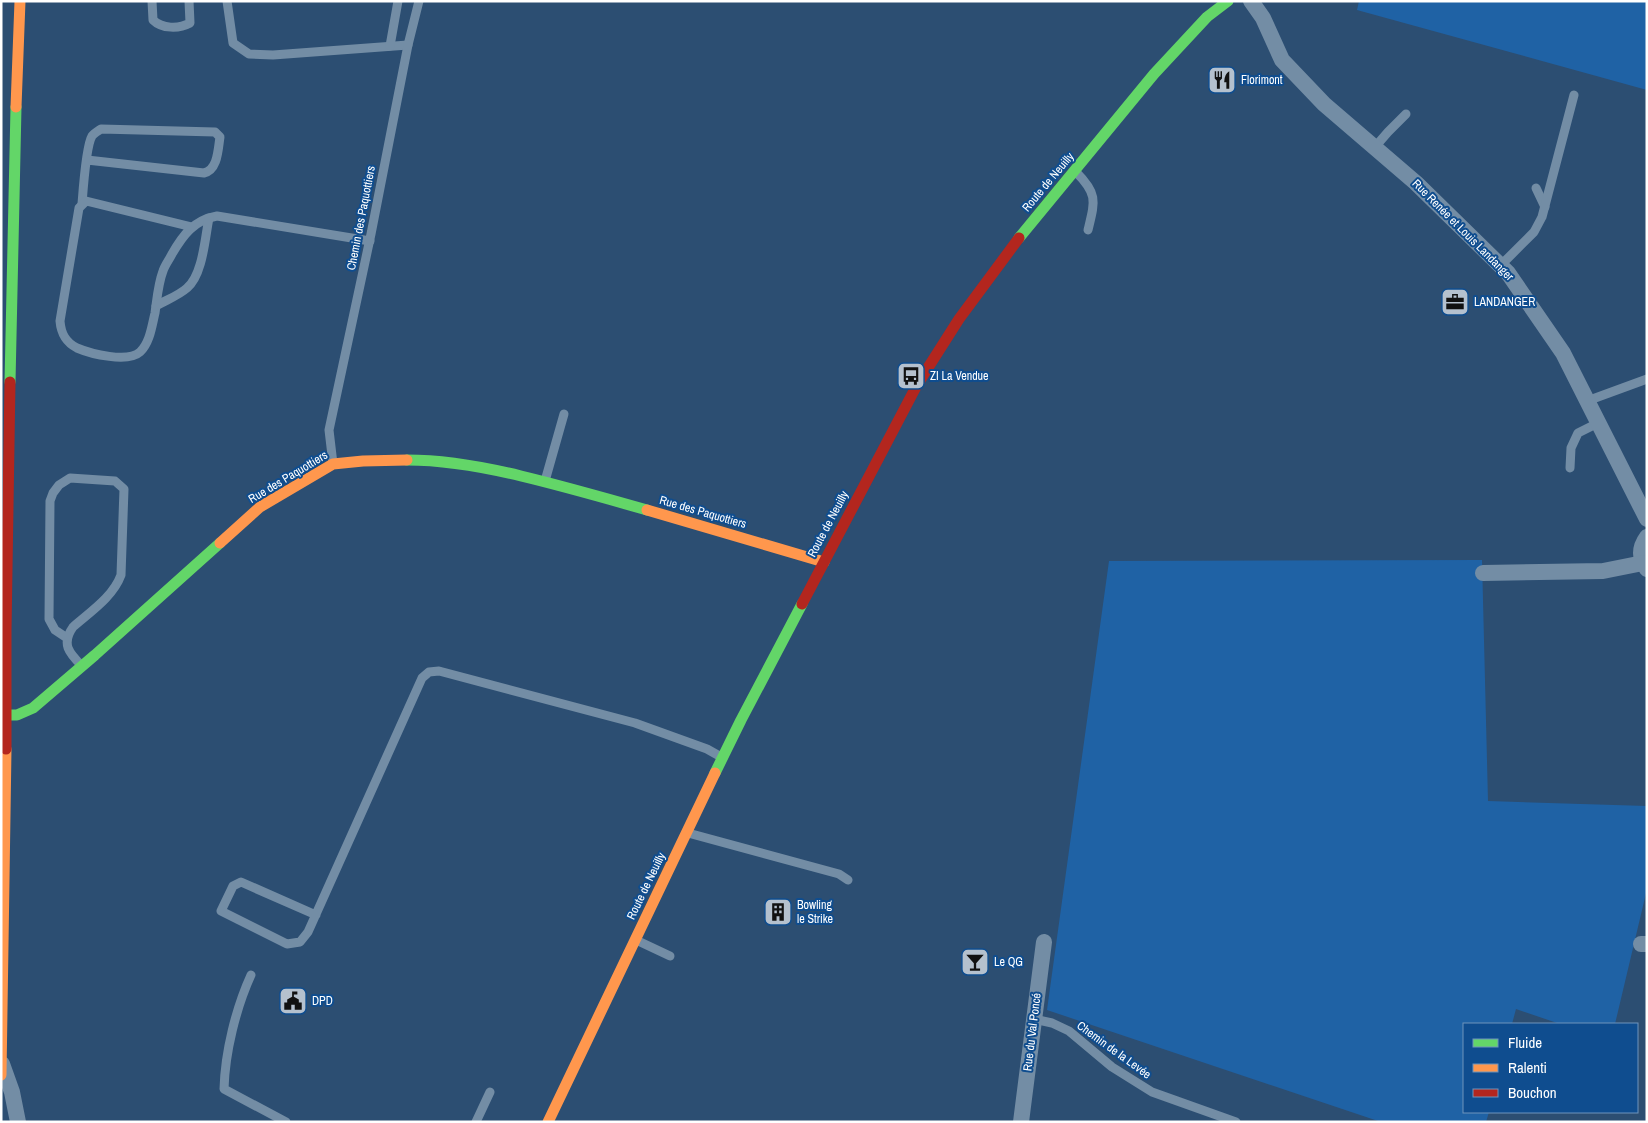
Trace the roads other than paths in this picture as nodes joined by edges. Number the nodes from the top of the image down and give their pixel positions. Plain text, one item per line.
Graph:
1 (20, 1) edge
2 (28, 1) edge
3 (152, 1) edge
4 (189, 1) edge
5 (227, 1) edge
6 (398, 1) edge
7 (420, 1) edge
8 (1228, 1) edge
9 (1251, 1) edge
10 (1185, 24) dead end
11 (19, 40) junction
12 (408, 45) junction
13 (390, 46) junction
14 (1154, 74) junction
15 (1574, 95) dead end
16 (1406, 114) dead end
17 (1375, 148) junction
18 (87, 160) junction
19 (1075, 171) junction
20 (1536, 188) dead end
21 (82, 204) junction
22 (1545, 207) junction
23 (209, 218) junction
24 (192, 227) junction
25 (1088, 230) dead end
26 (370, 241) junction
27 (1501, 265) junction
28 (156, 306) junction
29 (1647, 379) edge
30 (1587, 401) junction
31 (564, 414) dead end
32 (1598, 422) junction
33 (333, 464) junction
34 (1570, 468) dead end
35 (545, 482) junction
36 (1647, 519) edge
37 (1647, 537) edge
38 (824, 562) junction
39 (1645, 566) edge
40 (1483, 573) dead end
41 (67, 638) junction
42 (82, 666) junction
43 (7, 715) junction
44 (723, 758) junction
45 (687, 833) junction
46 (848, 880) dead end
47 (316, 915) junction
48 (636, 940) junction
49 (1044, 942) dead end
50 (670, 956) dead end
51 (251, 975) dead end
52 (1034, 1019) junction
53 (2, 1064) edge
54 (1, 1075) edge
55 (490, 1092) dead end
56 (18, 1122) edge
57 (286, 1122) edge
58 (476, 1122) edge
59 (548, 1122) edge
60 (1021, 1122) edge
61 (1236, 1122) edge

1 - 11 main road
2 - 11 lane
3 - 4 lane
5 - 13 lane
6 - 13 lane
7 - 12 lane, Chemin des Paquottiers
8 - 14 main road, Route de Neuilly
9 - 17 street, Rue Renée et Louis Landanger
10 - 14 main road
11 - 43 main road
12 - 13 lane
12 - 26 lane, Chemin des Paquottiers
14 - 19 main road, Route de Neuilly
15 - 22 lane
16 - 17 lane
17 - 27 street, Rue Renée et Louis Landanger
18 - 18 lane
18 - 21 lane
19 - 25 lane
19 - 38 main road, Route de Neuilly
20 - 22 lane
21 - 24 lane
21 - 28 lane
22 - 27 lane
23 - 24 lane
23 - 26 lane
23 - 28 lane
24 - 28 lane
26 - 33 lane, Chemin des Paquottiers
27 - 30 street, Rue Renée et Louis Landanger
29 - 30 lane
30 - 32 street, Rue Renée et Louis Landanger
31 - 35 lane
32 - 34 lane
32 - 36 street, Rue Renée et Louis Landanger
33 - 35 main road, Rue des Paquottiers
33 - 42 main road, Rue des Paquottiers
35 - 38 main road, Rue des Paquottiers
37 - 39 street
38 - 44 main road, Route de Neuilly
39 - 40 street
41 - 41 lane
41 - 42 lane
42 - 43 main road, Rue des Paquottiers
43 - 53 main road
44 - 45 main road, Route de Neuilly
44 - 47 lane
45 - 46 lane
45 - 48 main road, Route de Neuilly
47 - 47 lane
48 - 50 lane
48 - 59 main road, Route de Neuilly
49 - 52 street, Rue du Val Poncé
51 - 57 lane
52 - 60 street, Rue du Val Poncé
52 - 61 lane, Chemin de la Levée
53 - 54 main road
53 - 56 street
55 - 58 lane

